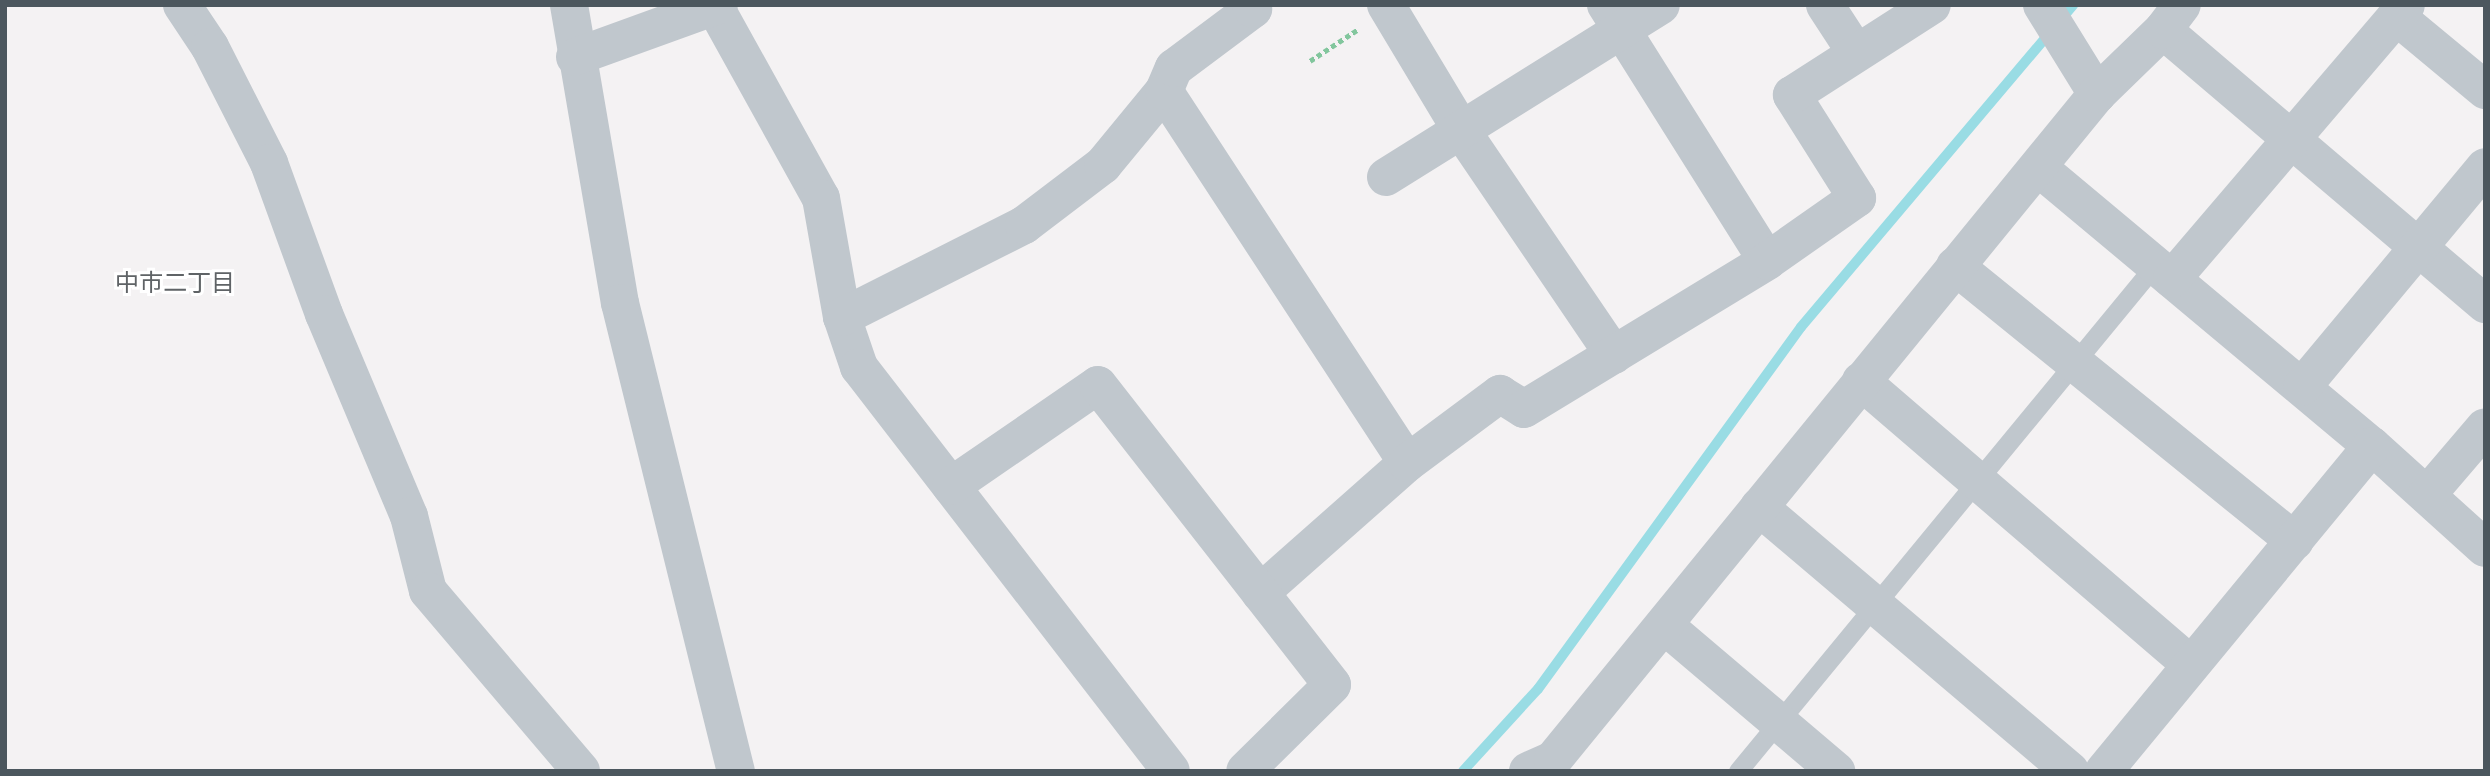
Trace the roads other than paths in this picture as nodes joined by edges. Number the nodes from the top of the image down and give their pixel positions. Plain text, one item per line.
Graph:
1 (182, 5) edge
2 (569, 5) edge
3 (1251, 5) edge
4 (1661, 5) edge
5 (1825, 5) edge
6 (1932, 5) edge
7 (2042, 5) edge
8 (717, 6) edge
9 (1387, 8) edge
10 (2401, 11) edge
11 (1614, 18) edge
12 (2172, 18) edge
13 (1855, 51) junction
14 (575, 57) junction
15 (2485, 90) edge
16 (1164, 92) junction
17 (2097, 94) junction
18 (1461, 131) junction
19 (2293, 140) junction
20 (2039, 167) junction
21 (2485, 167) edge
22 (1386, 177) dead end
23 (2418, 247) junction
24 (1767, 261) junction
25 (1955, 266) junction
26 (2164, 272) junction
27 (2485, 303) edge
28 (842, 317) junction
29 (1614, 355) junction
30 (2074, 363) junction
31 (1861, 381) junction
32 (2302, 387) junction
33 (2485, 427) edge
34 (2372, 446) junction
35 (1407, 463) junction
36 (1977, 481) junction
37 (951, 486) junction
38 (2427, 495) junction
39 (1759, 507) junction
40 (2294, 541) junction
41 (2485, 548) edge
42 (1260, 593) junction
43 (1874, 605) junction
44 (1664, 625) junction
45 (2191, 665) junction
46 (1778, 721) junction
47 (1549, 767) edge
48 (581, 771) edge
49 (736, 771) edge
50 (1171, 771) edge
51 (1245, 771) edge
52 (1738, 771) edge
53 (1836, 771) edge
54 (2070, 771) edge
55 (2104, 771) edge

1 - 48 street
2 - 14 street
3 - 16 street
4 - 11 street
5 - 13 street
6 - 13 street
7 - 17 street
8 - 14 street
8 - 28 street
9 - 18 street
10 - 15 street
10 - 19 street
11 - 18 street
11 - 24 street
12 - 17 street
12 - 19 street
13 - 24 street
14 - 49 street
16 - 28 street
16 - 35 street
17 - 20 street
18 - 22 street
18 - 29 street
19 - 23 street
19 - 26 street
20 - 25 street
20 - 26 street
21 - 23 street
23 - 27 street
23 - 32 street
24 - 29 street
25 - 30 street
25 - 31 street
26 - 30 lane
26 - 32 street
28 - 37 street
29 - 35 street
30 - 36 lane
30 - 40 street
31 - 36 street
31 - 39 street
32 - 34 street
33 - 38 street
34 - 38 street
34 - 40 street
35 - 42 street
36 - 43 lane
36 - 45 street
37 - 42 street
37 - 50 street
38 - 41 street
39 - 43 street
39 - 44 street
40 - 45 street
42 - 51 street
43 - 46 lane
43 - 54 street
44 - 46 street
44 - 47 street
45 - 55 street
46 - 52 lane
46 - 53 street

